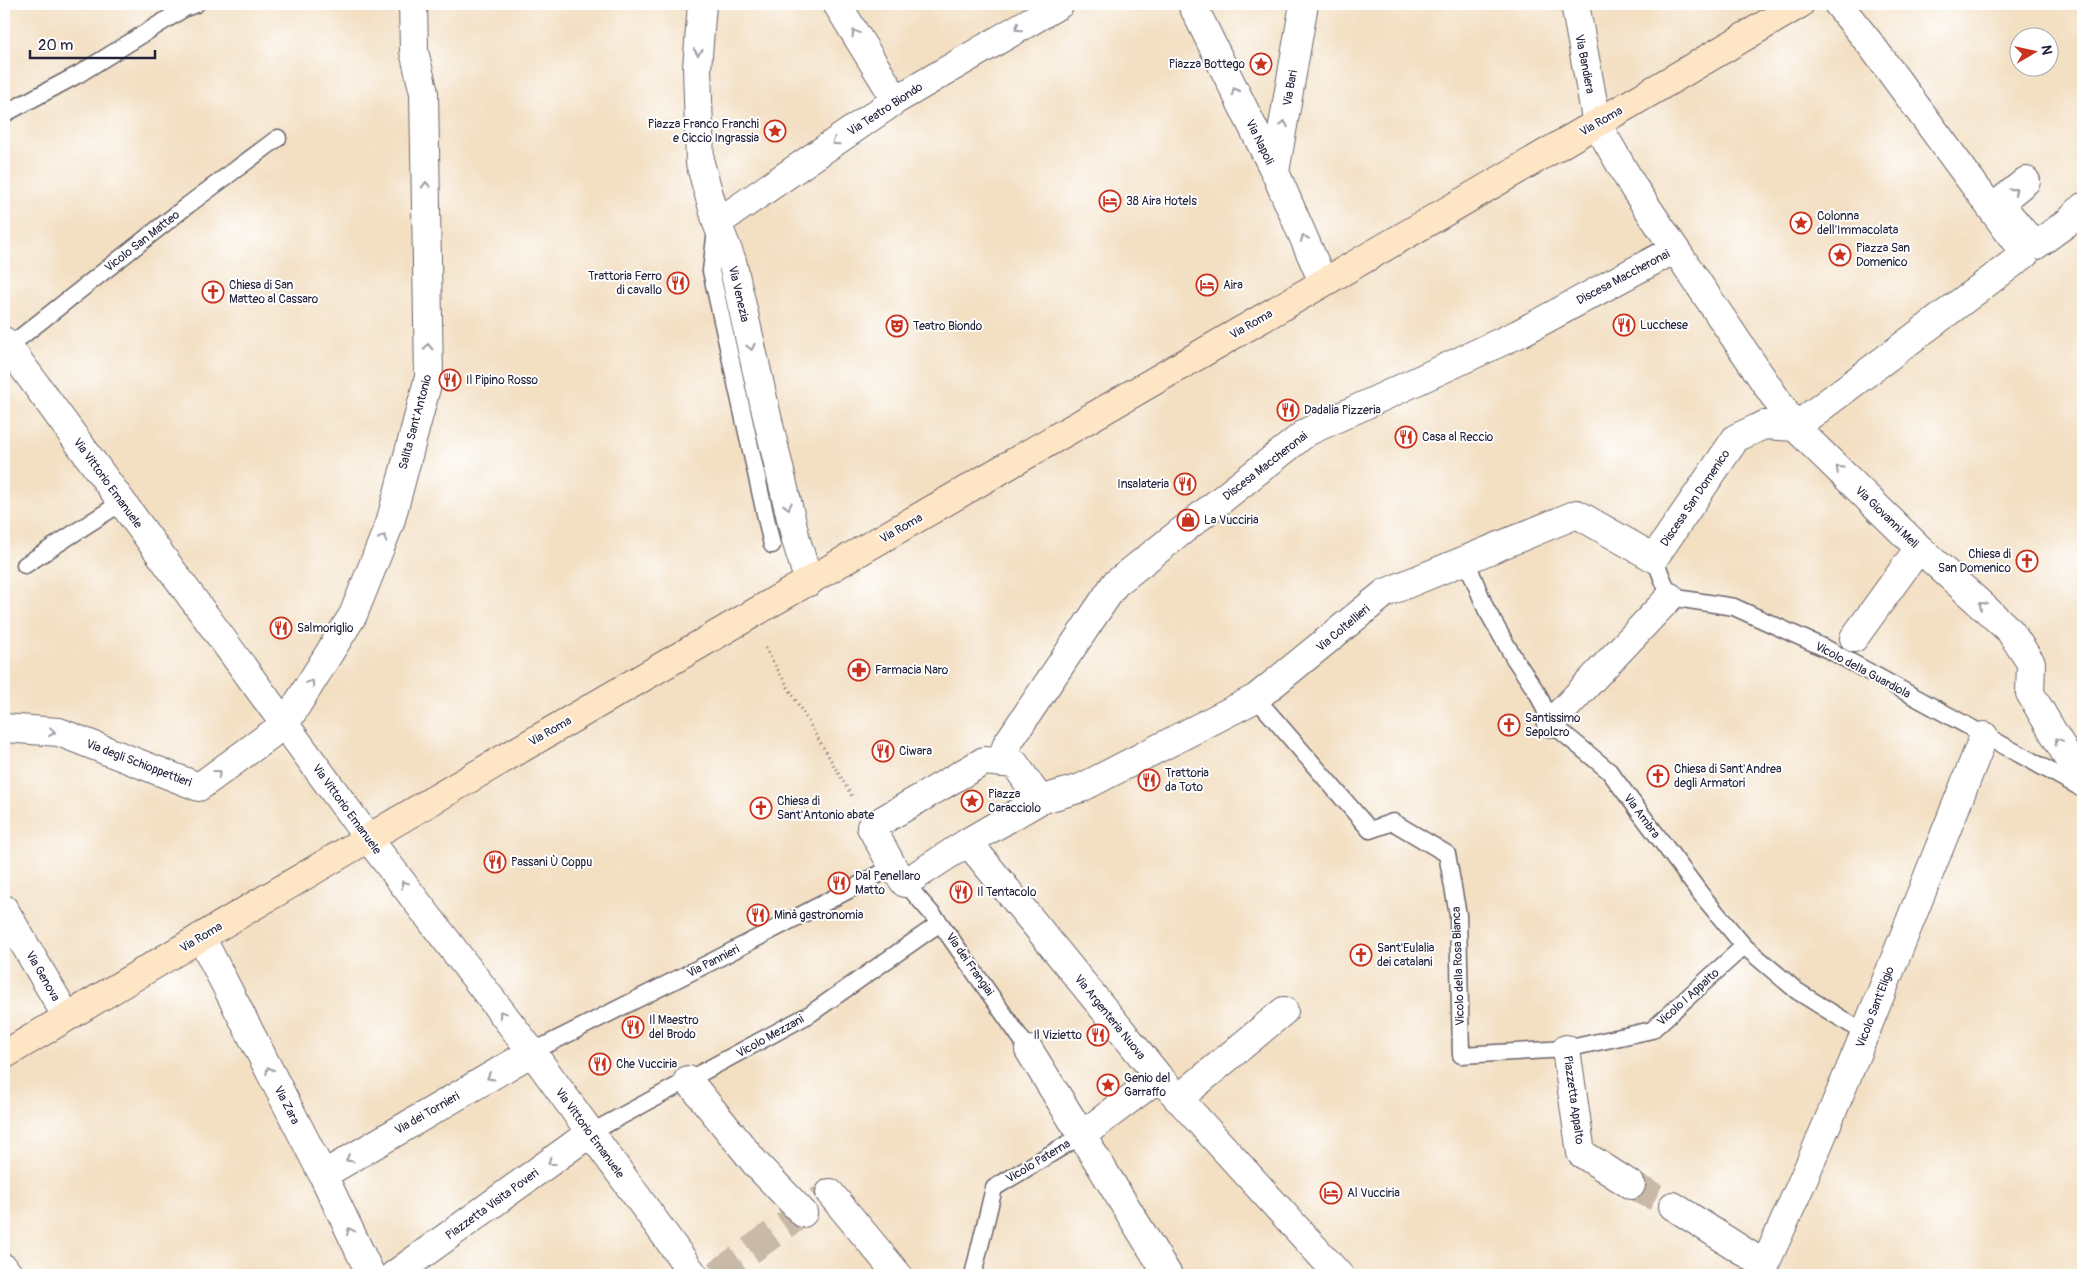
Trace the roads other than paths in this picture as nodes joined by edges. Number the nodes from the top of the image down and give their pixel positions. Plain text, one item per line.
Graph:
1 (196, 4) edge
2 (413, 4) edge
3 (702, 4) edge
4 (837, 4) edge
5 (1060, 4) edge
6 (1192, 4) edge
7 (1304, 4) edge
8 (1575, 4) edge
9 (1800, 4) edge
10 (1838, 4) edge
11 (896, 100) junction
12 (4, 114) edge
13 (1597, 124) junction
14 (278, 138) dead end
15 (1276, 172) junction
16 (2026, 181) dead end
17 (2083, 207) edge
18 (717, 223) junction
19 (1675, 249) junction
20 (2030, 250) junction
21 (1323, 282) junction
22 (6, 344) edge
23 (1795, 427) junction
24 (122, 502) junction
25 (772, 545) dead end
26 (1919, 548) junction
27 (1654, 558) junction
28 (1466, 560) junction
29 (25, 565) dead end
30 (809, 582) junction
31 (1670, 596) junction
32 (1854, 638) dead end
33 (1256, 698) junction
34 (1551, 723) junction
35 (285, 724) junction
36 (4, 728) edge
37 (1984, 736) junction
38 (1001, 763) junction
39 (2083, 783) edge
40 (2083, 789) edge
41 (1040, 800) junction
42 (368, 838) junction
43 (968, 842) junction
44 (899, 875) junction
45 (4, 908) edge
46 (940, 923) junction
47 (201, 937) junction
48 (1744, 946) junction
49 (1284, 1011) dead end
50 (67, 1017) junction
51 (1866, 1034) junction
52 (1566, 1049) junction
53 (1029, 1050) joint
54 (532, 1052) junction
55 (4, 1055) edge
56 (1159, 1077) junction
57 (688, 1080) junction
58 (1178, 1099) junction
59 (590, 1133) junction
60 (1082, 1135) junction
61 (323, 1175) junction
62 (1632, 1185) tunnel mouth
63 (830, 1193) dead end
64 (1673, 1206) tunnel mouth
65 (803, 1213) dead end
66 (4, 1268) edge
67 (1762, 1270) edge
68 (9, 1275) edge
69 (371, 1275) edge
70 (394, 1275) edge
71 (694, 1275) edge
72 (898, 1275) edge
73 (973, 1275) edge
74 (1168, 1275) edge
75 (1339, 1275) edge

1 - 12 lane
35 -> 2 street, Salita Sant'Antonio
3 -> 18 street, Via Venezia
11 -> 4 street
5 -> 11 street, Via Teatro Biondo
15 -> 6 street, Via Napoli
15 -> 7 street, Via Bari
8 - 13 street, Via Bandiera
9 - 13 street, Via Roma
10 - 20 street
11 -> 18 street, Via Teatro Biondo
13 - 19 street
13 - 21 street, Via Roma
14 - 22 lane, Vicolo San Matteo
21 -> 15 street, Via Napoli
20 -> 16 street
17 - 20 street
18 - 25 lane
18 -> 30 street, Via Venezia
19 - 23 street
19 - 38 street, Discesa Maccheronai
20 - 23 street
21 - 30 street, Via Roma
22 - 24 street, Via Vittorio Emanuele
26 -> 23 street, Via Giovanni Meli
23 - 27 street, Discesa San Domenico
24 - 29 lane
24 - 35 street, Via Vittorio Emanuele
26 - 32 street
39 -> 26 street, Via Giovanni Meli
27 - 28 street, Via Coltellieri
27 - 31 lane
28 - 33 street, Via Coltellieri
28 - 34 lane, Via Ambra
30 - 42 street, Via Roma
31 - 34 street
31 - 37 lane, Vicolo della Guardiola
33 - 41 street, Via Coltellieri
33 - 52 lane, Vicolo della Rosa Bianca
34 - 48 lane, Via Ambra
36 -> 35 street, Via degli Schioppettieri
35 - 42 street, Via Vittorio Emanuele
37 - 40 lane, Vicolo della Guardiola
37 - 51 street, Vicolo Sant'Eligio
38 - 41 street
38 - 44 street
41 - 43 street
42 - 47 street, Via Roma
54 -> 42 street, Via Vittorio Emanuele
43 - 44 street
43 - 56 street, Via Argenteria Nuova
44 - 46 lane, Via dei Frangiai
44 - 54 lane, Via Pannieri
45 - 50 street, Via Genova
46 - 53 lane, Via dei Frangiai
46 - 57 lane, Vicolo Mezzani
47 - 50 street, Via Roma
61 -> 47 street, Via Zara
48 - 51 lane, Via Ambra
48 - 52 lane, Vicolo I Appalto
49 - 58 street
50 - 55 street, Via Roma
51 - 67 street, Vicolo Sant'Eligio
52 - 62 street, Piazzetta Appalto
53 - 60 street
54 - 59 street, Via Vittorio Emanuele
54 -> 61 street, Via dei Tornieri
56 - 58 street, Via Argenteria Nuova
56 - 60 street
57 - 59 lane, Vicolo Mezzani
57 - 65 street
58 - 75 street, Via Argenteria Nuova
59 -> 70 street, Piazzetta Visita Poveri
59 - 71 street, Via Vittorio Emanuele
60 - 73 lane, Vicolo Paterna
60 - 74 street
69 -> 61 street, Via Zara
63 - 72 street
64 - 67 street
66 - 68 street

